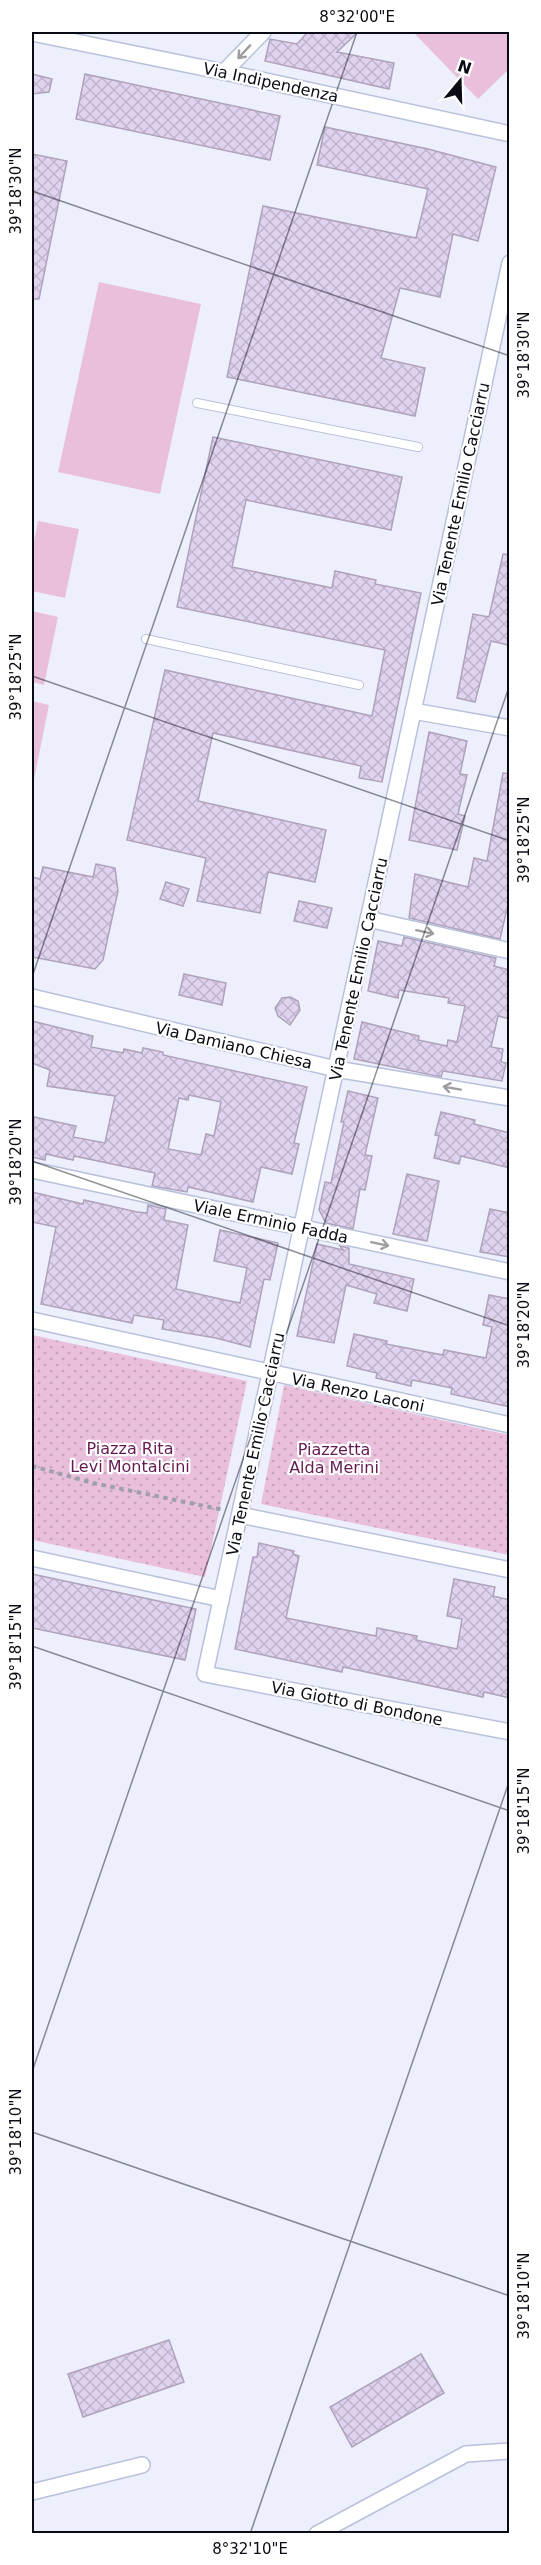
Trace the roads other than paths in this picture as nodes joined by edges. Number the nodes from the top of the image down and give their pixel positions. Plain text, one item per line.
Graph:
1 (263, 32) edge
2 (32, 33) edge
3 (224, 72) junction
4 (510, 134) edge
5 (510, 263) edge
6 (197, 403) dead end
7 (418, 447) dead end
8 (146, 639) dead end
9 (358, 685) dead end
10 (413, 711) junction
11 (510, 728) edge
12 (368, 919) junction
13 (510, 951) edge
14 (32, 998) edge
15 (336, 1069) junction
16 (510, 1098) edge
17 (32, 1170) edge
18 (302, 1228) junction
19 (510, 1272) edge
20 (32, 1320) edge
21 (271, 1373) junction
22 (510, 1425) edge
23 (240, 1515) junction
24 (32, 1558) edge
25 (510, 1570) edge
26 (221, 1599) junction
27 (205, 1674) joint
28 (510, 1732) edge
29 (510, 2451) edge
30 (142, 2465) dead end
31 (32, 2492) edge
32 (317, 2534) edge

1 -> 3 street
2 - 3 street, Via Indipendenza
3 - 4 street, Via Indipendenza
5 - 10 street, Via Tenente Emilio Cacciarru
6 - 7 lane
8 - 9 lane
10 - 11 street
10 - 12 street, Via Tenente Emilio Cacciarru
12 -> 13 street
12 - 15 street, Via Tenente Emilio Cacciarru
14 - 15 street, Via Damiano Chiesa
16 -> 15 street, Via Damiano Chiesa
15 - 18 street, Via Tenente Emilio Cacciarru
17 - 18 street, Viale Erminio Fadda
18 -> 19 street, Viale Erminio Fadda
18 - 21 street, Via Tenente Emilio Cacciarru
20 - 21 street, Via Renzo Laconi
21 - 22 street, Via Renzo Laconi
21 - 23 street, Via Tenente Emilio Cacciarru
23 - 25 street
23 - 26 street, Via Tenente Emilio Cacciarru
24 - 26 street
26 - 27 street, Via Tenente Emilio Cacciarru
27 - 28 street, Via Giotto di Bondone
29 - 32 street
30 - 31 street

